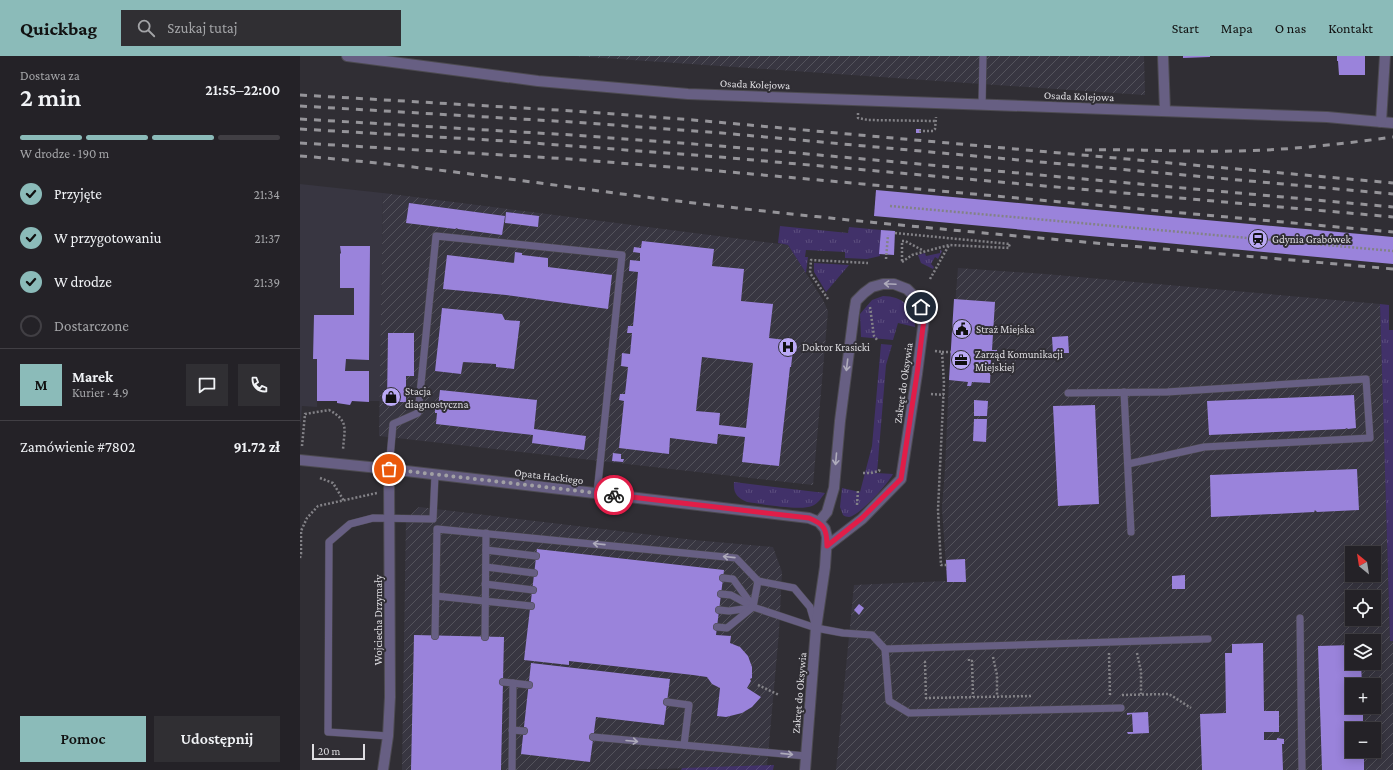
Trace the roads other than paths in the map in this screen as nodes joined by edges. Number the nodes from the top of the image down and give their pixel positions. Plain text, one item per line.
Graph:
1 (347, 56) edge
2 (983, 56) edge
3 (1163, 56) edge
4 (1385, 56) edge
5 (982, 105) junction
6 (1165, 111) junction
7 (1381, 122) junction
8 (1393, 123) edge
9 (1124, 392) junction
10 (1068, 393) dead end
11 (300, 460) edge
12 (1128, 464) junction
13 (389, 469) junction
14 (435, 475) junction
15 (597, 493) junction
16 (390, 518) junction
17 (433, 519) junction
18 (819, 522) junction
19 (437, 529) junction
20 (486, 532) junction
21 (1131, 532) dead end
22 (827, 546) junction
23 (486, 550) junction
24 (536, 556) dead end
25 (486, 567) junction
26 (534, 572) dead end
27 (723, 578) dead end
28 (758, 581) junction
29 (485, 584) junction
30 (532, 590) dead end
31 (721, 594) dead end
32 (436, 596) junction
33 (485, 601) junction
34 (531, 606) dead end
35 (753, 607) junction
36 (719, 610) dead end
37 (1300, 618) dead end
38 (717, 627) dead end
39 (816, 628) junction
40 (435, 636) dead end
41 (484, 637) dead end
42 (1208, 639) dead end
43 (885, 649) junction
44 (503, 682) dead end
45 (513, 683) junction
46 (529, 685) dead end
47 (667, 702) dead end
48 (1121, 708) dead end
49 (512, 730) junction
50 (524, 731) dead end
51 (388, 736) junction
52 (593, 737) dead end
53 (684, 745) junction
54 (806, 756) junction
55 (383, 770) edge
56 (512, 770) edge
57 (805, 770) edge
58 (1302, 770) edge

1 - 5 street, Osada Kolejowa
2 - 5 lane
3 - 6 street
4 - 7 street
5 - 6 street, Osada Kolejowa
6 - 7 street, Osada Kolejowa
7 - 8 street, Osada Kolejowa
9 - 10 lane
9 - 12 lane
9 - 12 lane
11 - 13 street, Opata Hackiego
12 - 21 lane
13 - 14 street, Opata Hackiego
13 - 15 lane
13 - 16 street, Wojciecha Drzymały
14 - 15 street, Opata Hackiego
14 - 17 lane
15 - 18 street, Opata Hackiego
16 - 17 lane
16 - 51 street, Wojciecha Drzymały
16 - 51 lane
17 - 19 lane
18 - 22 street, Zakręt do Oksywia
22 -> 18 street, Zakręt do Oksywia
19 - 20 lane
19 - 32 lane
20 - 23 lane
28 -> 20 lane
22 - 39 street, Zakręt do Oksywia
23 - 24 lane
23 - 25 lane
25 - 26 lane
25 - 29 lane
27 - 35 lane
28 - 35 lane
28 - 39 lane
29 - 30 lane
29 - 33 lane
31 - 35 lane
32 - 33 lane
32 - 40 lane
33 - 34 lane
33 - 41 lane
35 - 36 lane
35 - 38 lane
35 - 39 lane
37 - 58 lane
39 - 43 lane
39 - 54 street, Zakręt do Oksywia
42 - 43 lane
43 - 48 lane
44 - 45 lane
45 - 46 lane
45 - 49 lane
47 - 53 lane
49 - 50 lane
49 - 56 lane
51 - 55 street, Wojciecha Drzymały
52 -> 53 lane
53 -> 54 lane
54 - 57 street, Zakręt do Oksywia

